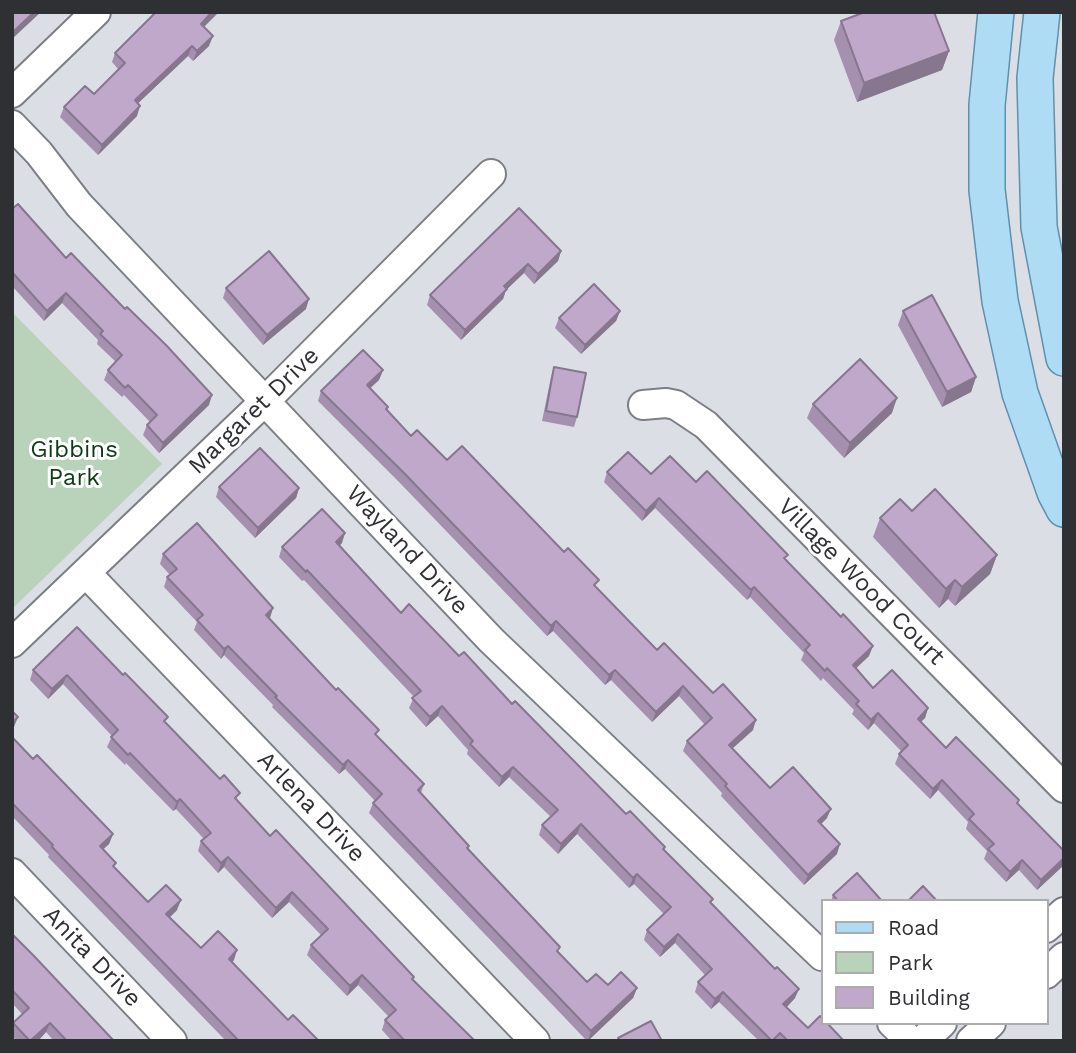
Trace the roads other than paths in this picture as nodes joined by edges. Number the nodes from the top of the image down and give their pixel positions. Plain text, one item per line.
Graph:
1 (96, 12) edge
2 (996, 12) edge
3 (1042, 12) edge
4 (12, 93) edge
5 (12, 125) edge
6 (491, 174) dead end
7 (1064, 358) edge
8 (266, 400) junction
9 (643, 405) dead end
10 (1064, 509) edge
11 (86, 573) junction
12 (12, 643) edge
13 (1064, 788) edge
14 (12, 873) edge
15 (1064, 912) edge
16 (1048, 926) edge
17 (820, 954) edge
18 (1064, 957) edge
19 (1048, 972) edge
20 (894, 1025) edge
21 (940, 1025) edge
22 (989, 1025) edge
23 (173, 1041) edge
24 (536, 1041) edge
25 (911, 1041) edge
26 (922, 1041) edge
27 (971, 1041) edge

1 - 4 street
2 - 10 main road
3 - 7 main road
5 - 8 street, Wayland Drive
6 - 8 street, Margaret Drive
8 - 11 street, Margaret Drive
8 - 17 street, Wayland Drive
9 - 13 street, Village Wood Court
11 - 12 street, Margaret Drive
11 - 24 street, Arlena Drive
14 - 23 street, Anita Drive
15 - 16 street
18 - 19 street
20 - 25 street
21 - 26 street
22 - 27 street

